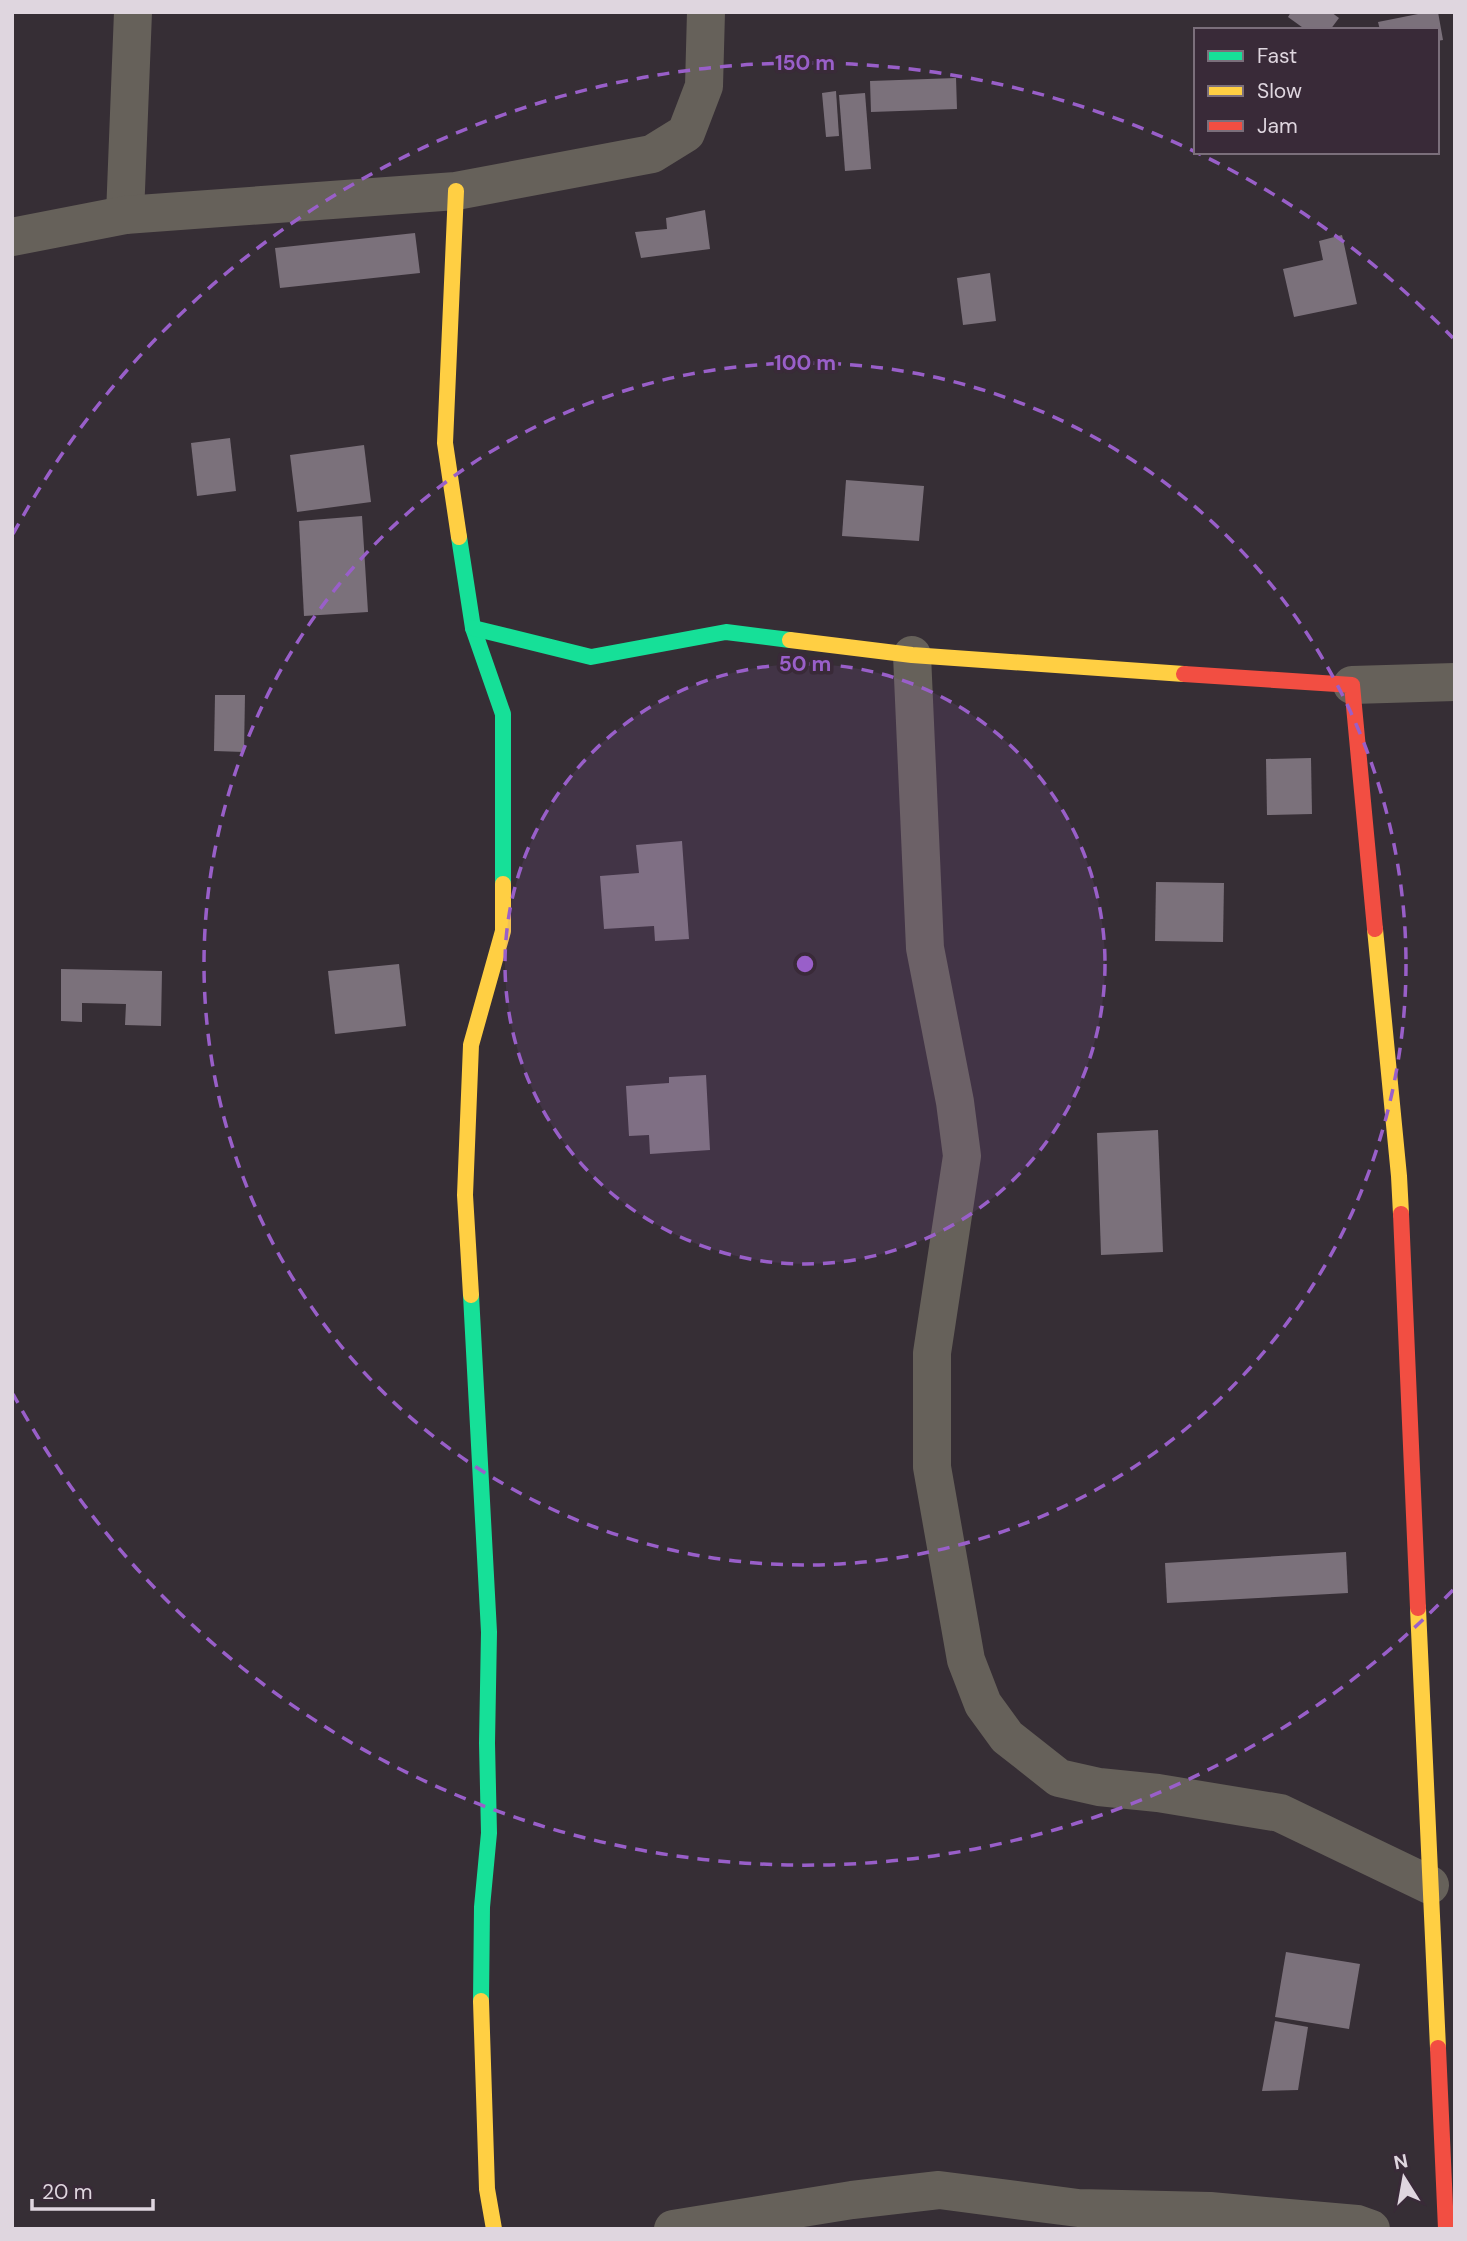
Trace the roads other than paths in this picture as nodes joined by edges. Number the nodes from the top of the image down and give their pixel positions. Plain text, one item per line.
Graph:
1 (133, 12) edge
2 (706, 12) edge
3 (456, 191) junction
4 (125, 215) junction
5 (12, 237) edge
6 (473, 628) junction
7 (912, 655) junction
8 (1455, 682) edge
9 (1352, 685) junction
10 (1430, 1885) junction
11 (494, 2229) edge
12 (673, 2229) edge
13 (1371, 2229) edge
14 (1446, 2229) edge

1 - 4 street
2 - 3 street
3 - 4 street
3 - 6 street
4 - 5 street
6 - 7 street
6 - 11 street
7 - 9 street
7 - 10 street
8 - 9 street
9 - 10 street
10 - 14 street
12 - 13 street

